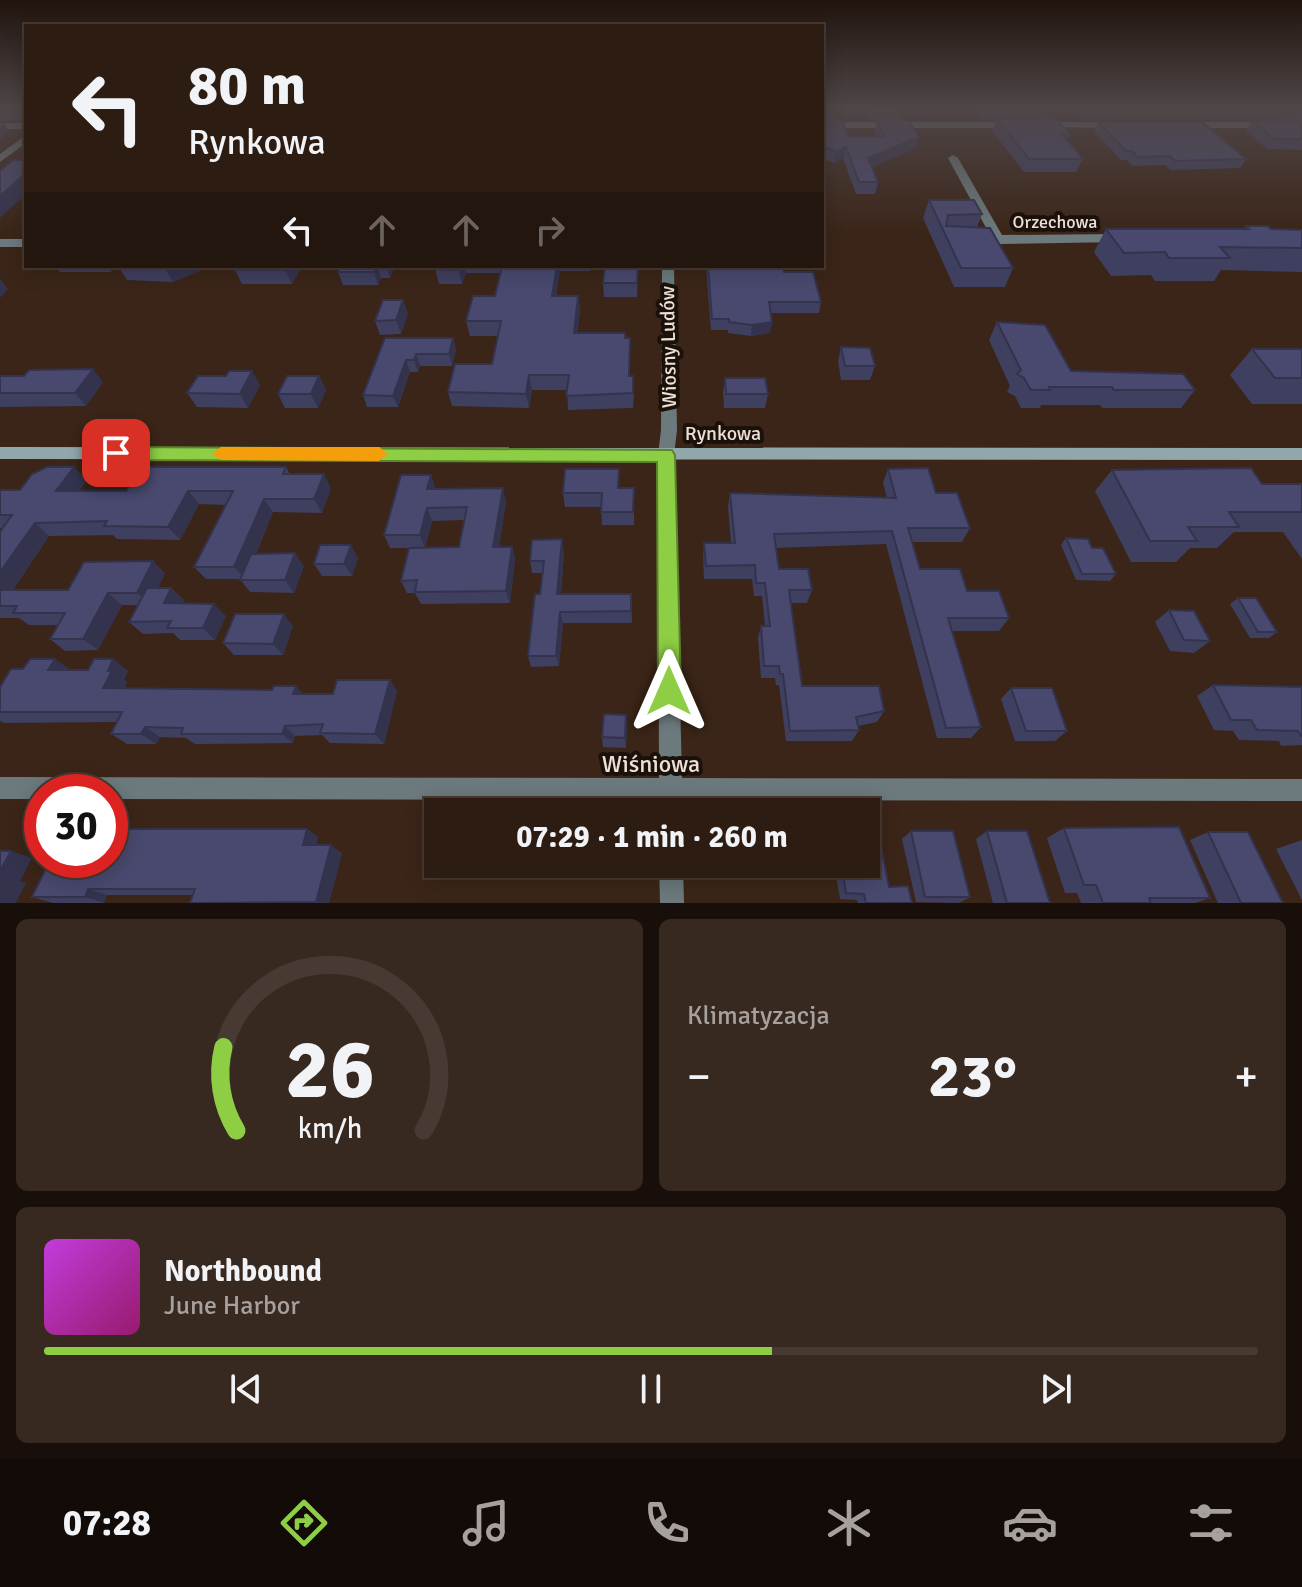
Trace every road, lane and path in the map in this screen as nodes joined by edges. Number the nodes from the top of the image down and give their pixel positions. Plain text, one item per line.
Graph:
1 (953, 158) dead end
2 (1129, 238) edge
3 (959, 239) edge
4 (999, 240) junction
5 (0, 243) edge
6 (24, 243) edge
7 (668, 268) edge
8 (0, 453) edge
9 (1302, 454) edge
10 (666, 455) junction
11 (0, 788) edge
12 (1302, 790) edge
13 (516, 798) edge
14 (671, 798) edge
15 (843, 798) edge
16 (671, 878) edge
17 (672, 903) edge

1 - 4 street, Orzechowa
2 - 4 street, Orzechowa
3 - 4 street, Orzechowa
5 - 6 street
7 - 10 street, Wiosny Ludów
8 - 10 street, Rynkowa
9 - 10 street, Rynkowa
10 - 14 street, Wiosny Ludów
11 - 13 street, Wiśniowa
12 - 15 street, Wiśniowa
16 - 17 street

